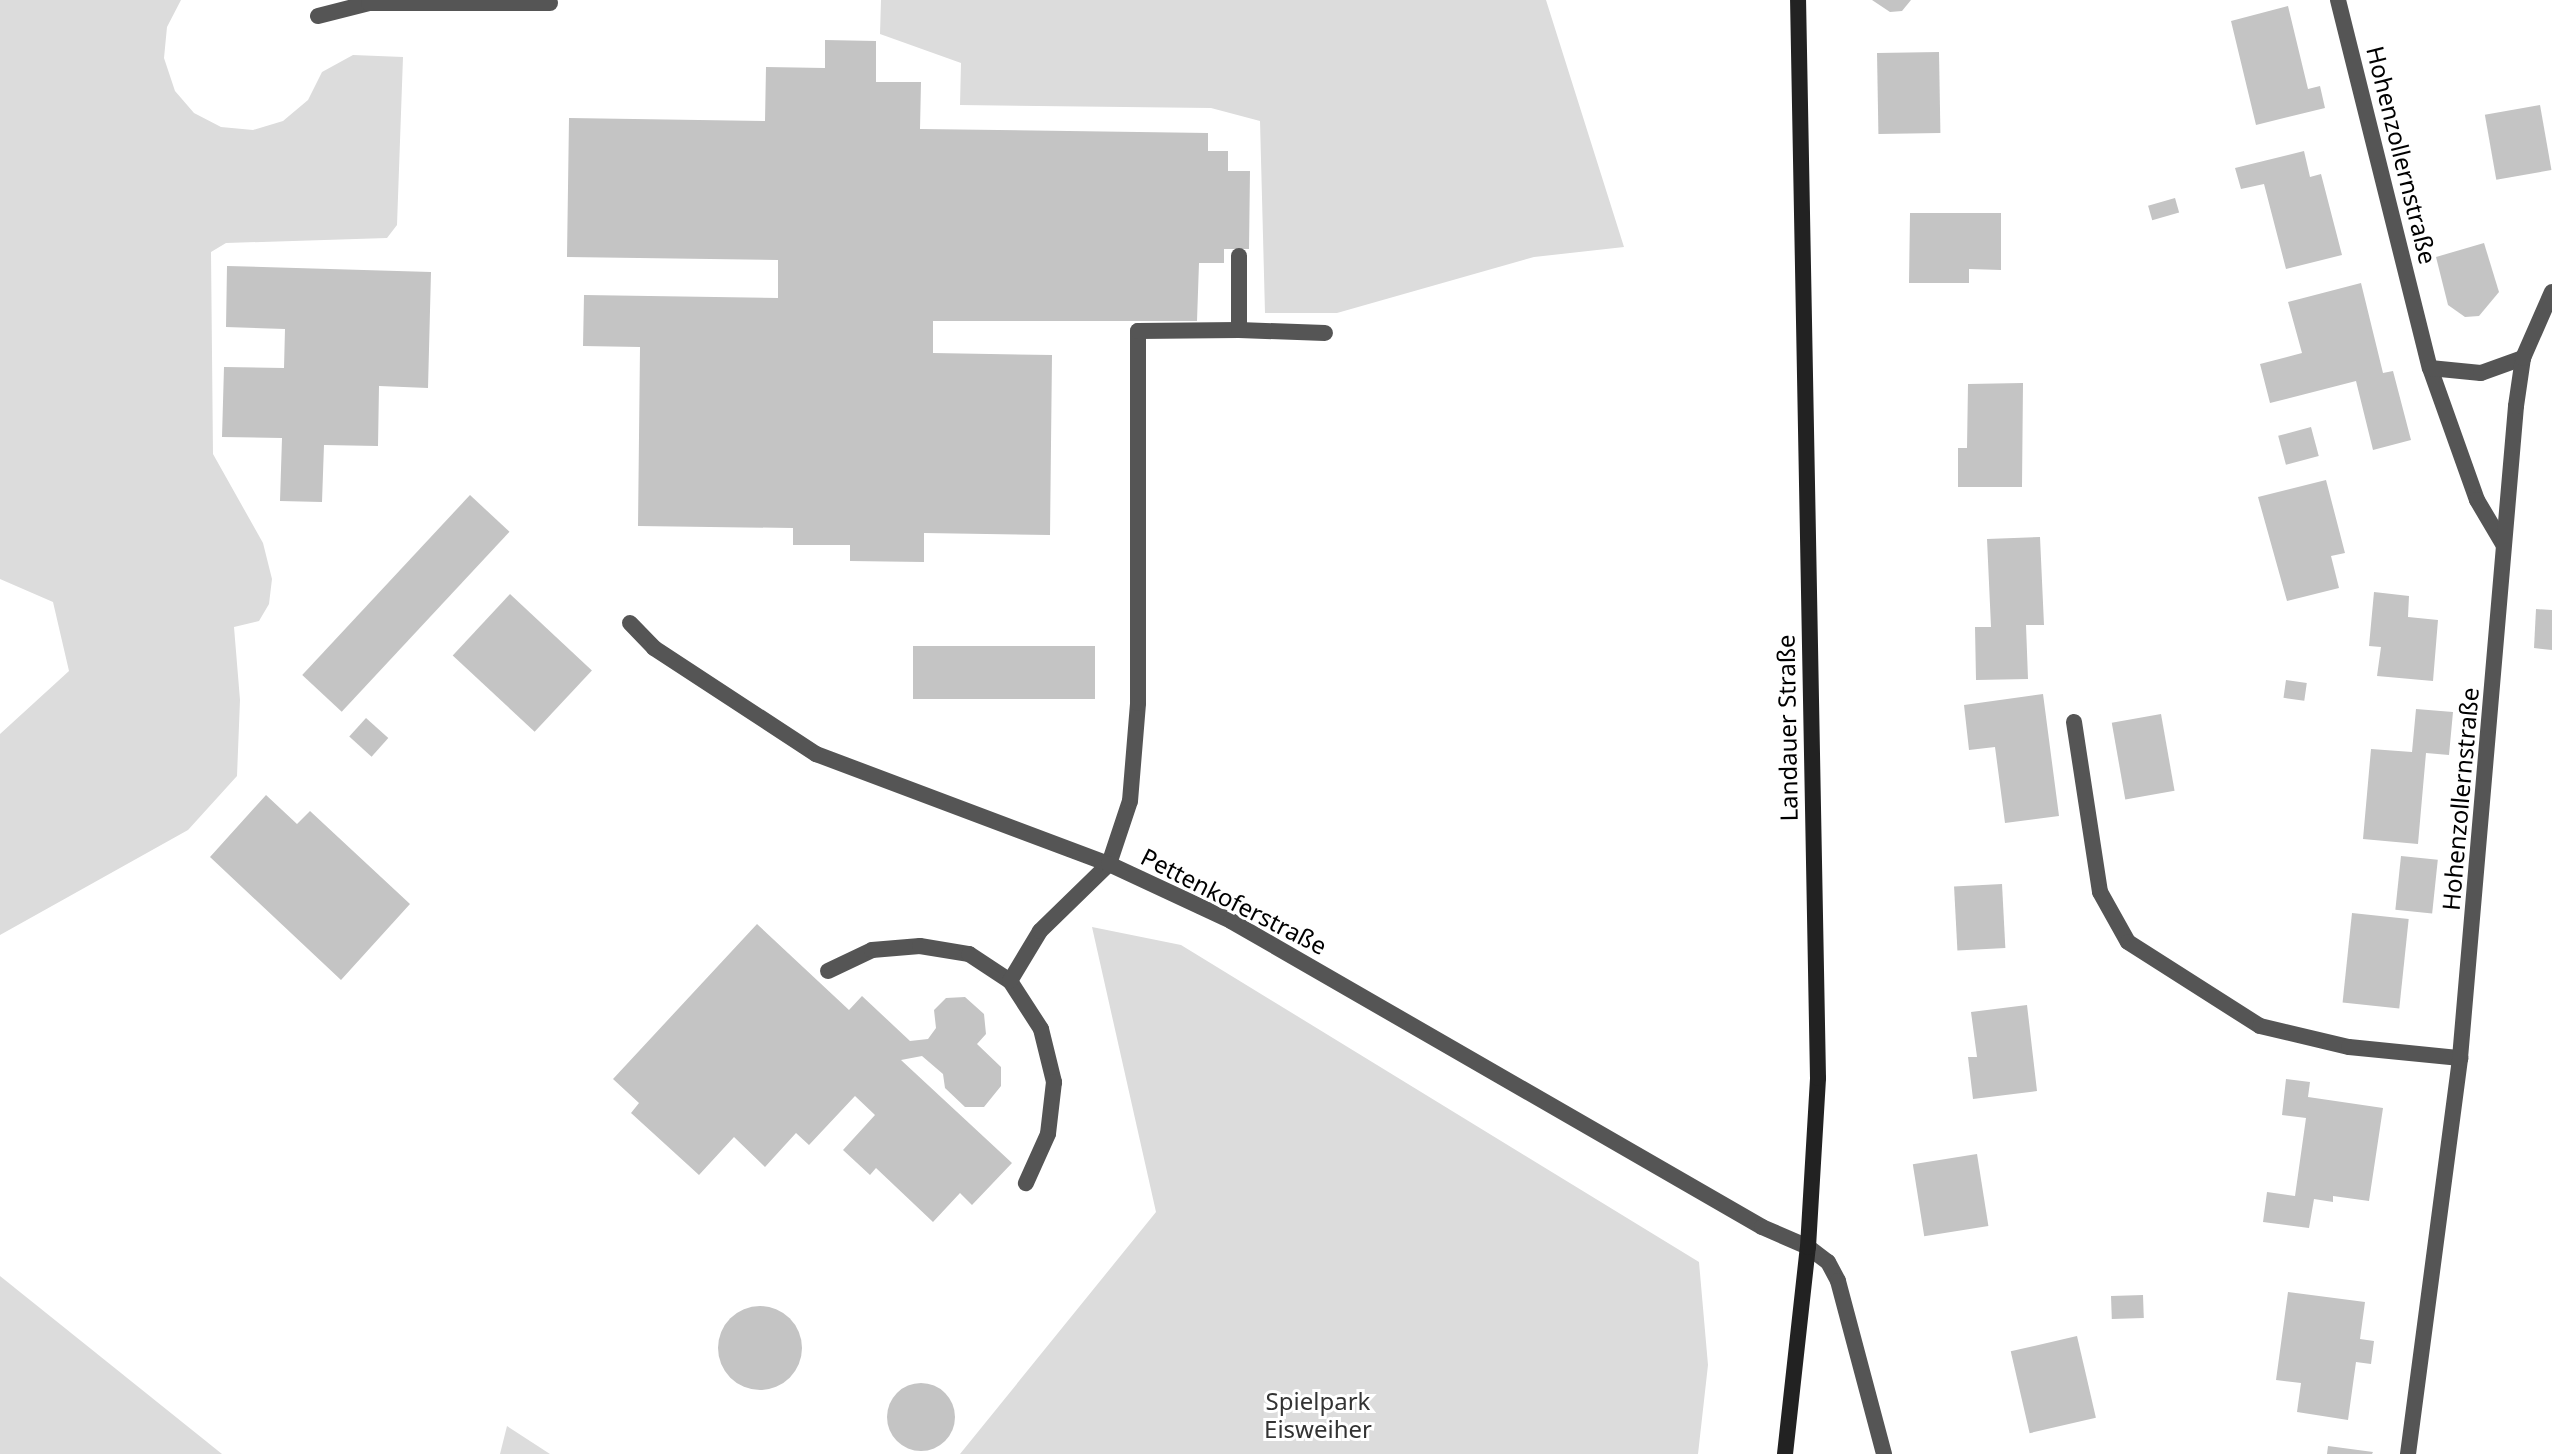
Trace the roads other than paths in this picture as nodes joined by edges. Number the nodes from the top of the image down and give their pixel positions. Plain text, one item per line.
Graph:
1 (1798, 0) edge
2 (2338, 0) edge
3 (550, 3) dead end
4 (318, 16) dead end
5 (1239, 256) dead end
6 (2552, 292) edge
7 (1239, 330) junction
8 (1325, 333) dead end
9 (2523, 358) junction
10 (2430, 368) junction
11 (2503, 544) junction
12 (630, 623) dead end
13 (2074, 722) dead end
14 (1109, 864) junction
15 (828, 971) dead end
16 (1010, 981) junction
17 (2460, 1058) junction
18 (1026, 1183) dead end
19 (1808, 1247) junction
20 (1785, 1454) edge
21 (1884, 1454) edge
22 (2408, 1454) edge

1 - 19 main road, Landauer Straße
2 - 10 street, Hohenzollernstraße
3 - 4 street
5 - 7 street
6 - 9 street, Hohenzollernstraße
7 - 8 street
7 - 14 street
9 - 10 street
9 - 11 street, Hohenzollernstraße
10 - 11 street, Hohenzollernstraße
11 - 17 street, Hohenzollernstraße
12 - 14 street, Pettenkoferstraße
13 - 17 street
14 - 16 street
14 - 19 street, Pettenkoferstraße
15 - 16 street
16 - 18 street
17 - 22 street, Hohenzollernstraße
19 - 20 main road, Landauer Straße
19 - 21 street

